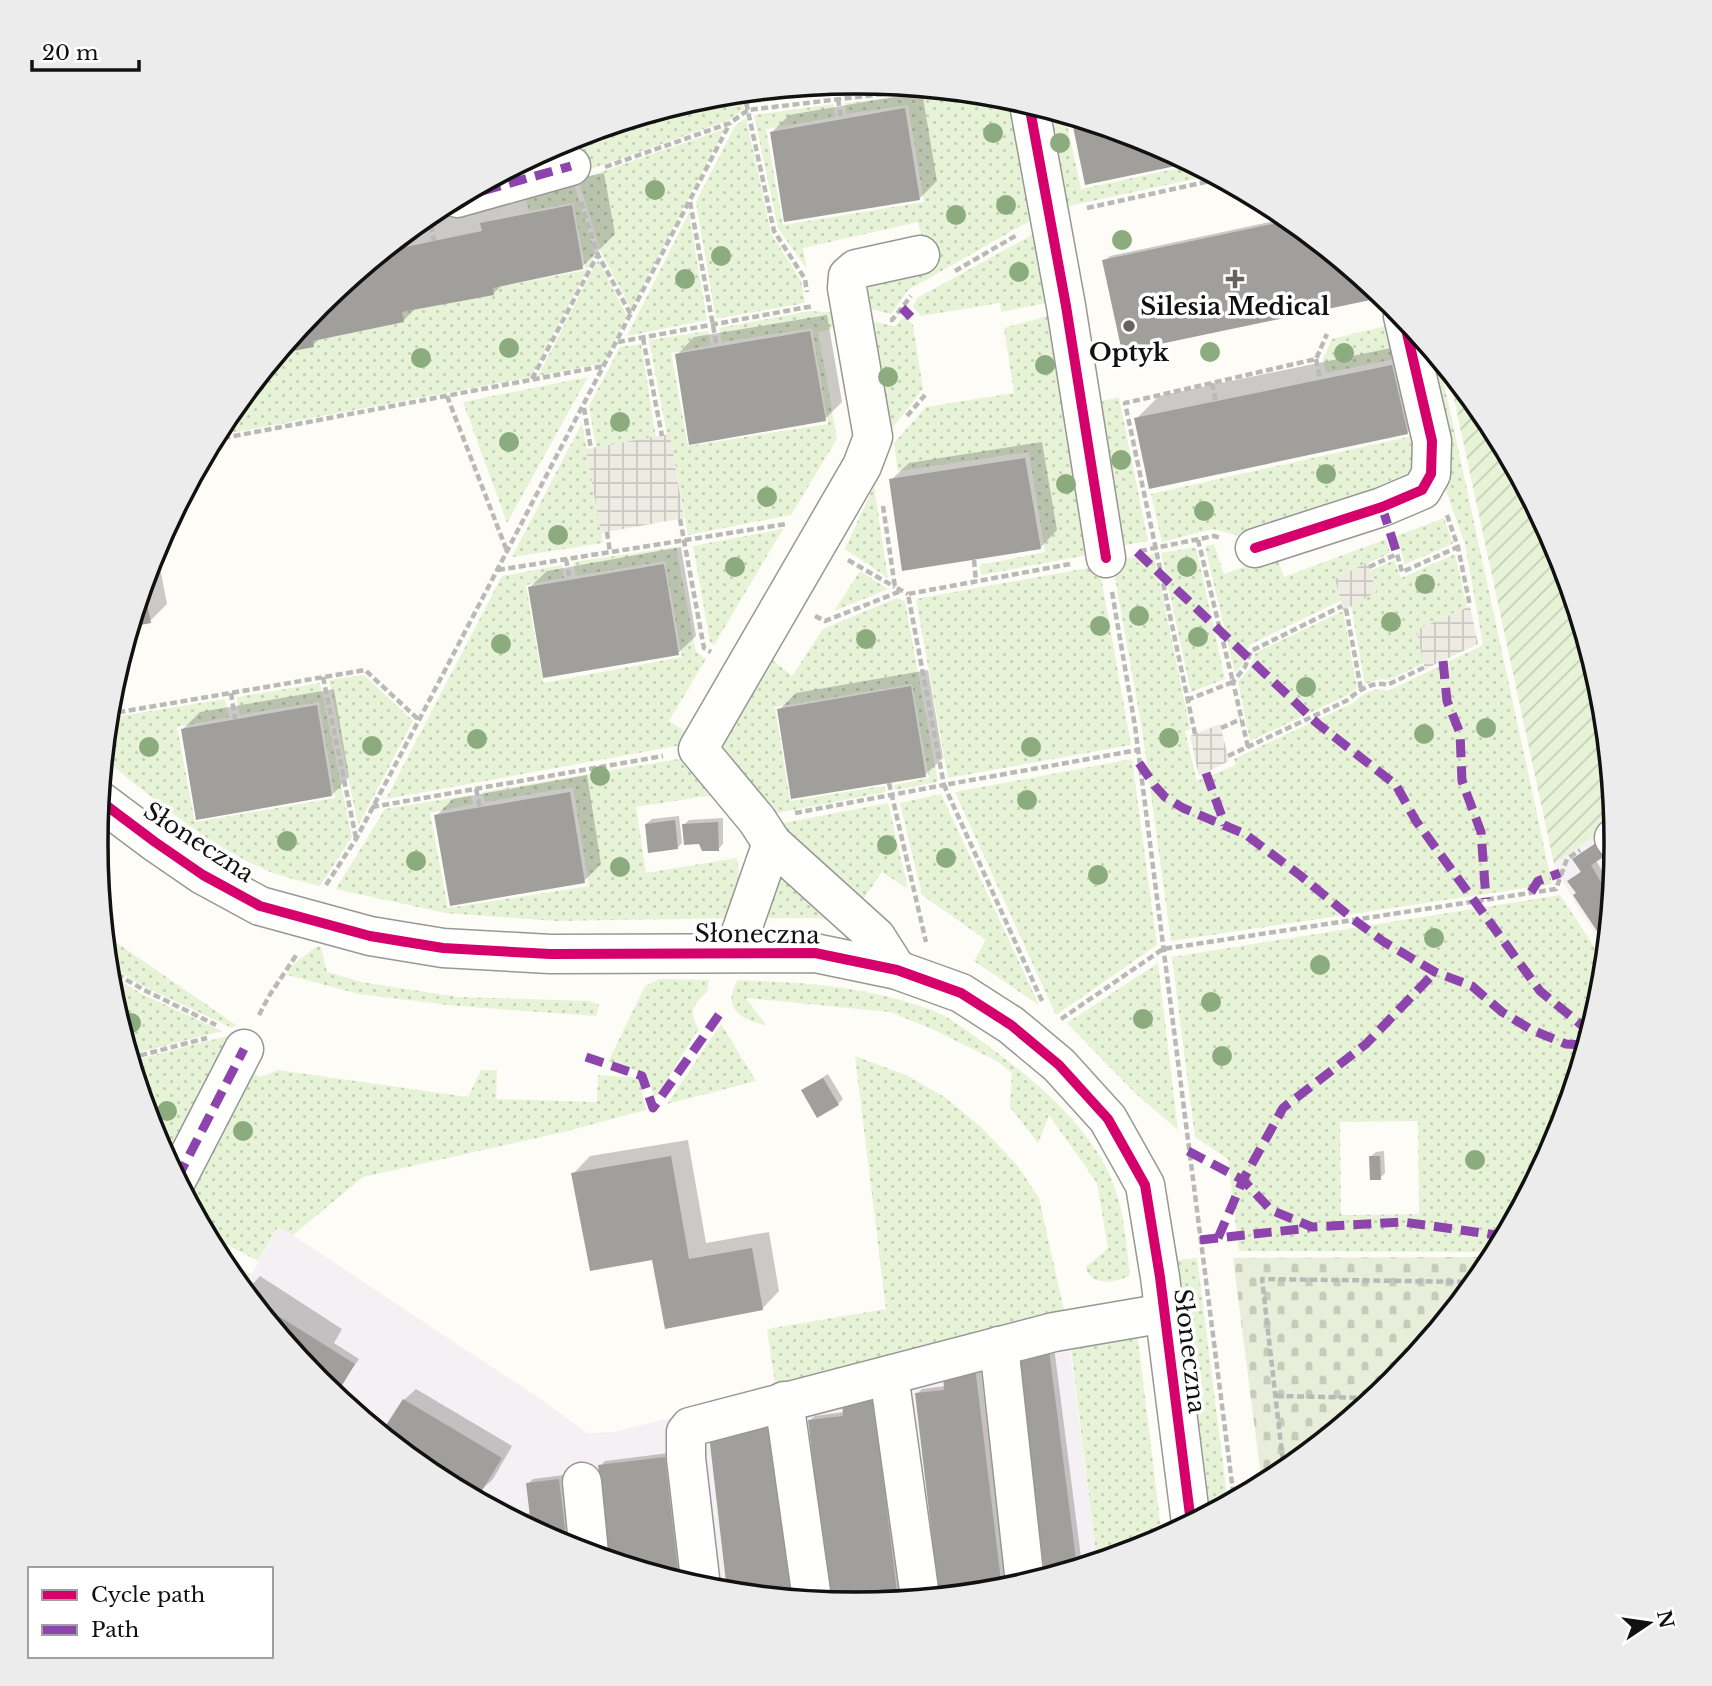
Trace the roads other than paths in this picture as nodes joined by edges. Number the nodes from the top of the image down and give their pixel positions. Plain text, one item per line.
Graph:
1 (1031, 116) edge
2 (572, 172) road end
3 (470, 202) edge
4 (920, 255) dead end
5 (1408, 338) edge
6 (1255, 548) road end
7 (1106, 558) road end
8 (109, 807) edge
9 (764, 832) junction
10 (734, 952) junction
11 (913, 961) junction
12 (237, 1040) road end
13 (182, 1167) edge
14 (1165, 1313) junction
15 (999, 1346) junction
16 (889, 1375) junction
17 (784, 1401) junction
18 (582, 1482) dead end
19 (1190, 1513) edge
20 (588, 1542) edge
21 (1024, 1572) edge
22 (700, 1575) edge
23 (919, 1589) edge
24 (811, 1590) edge

1 - 7 street
2 - 3 street
4 - 9 street
5 - 6 street
8 - 10 street, Słoneczna
9 - 10 street
9 - 11 street
10 - 11 street, Słoneczna
11 - 14 street, Słoneczna
12 - 13 street
14 - 15 street
14 - 19 street, Słoneczna
15 - 16 street
15 - 21 street
16 - 17 street
16 - 23 street
17 - 22 street
17 - 24 street
18 - 20 street

